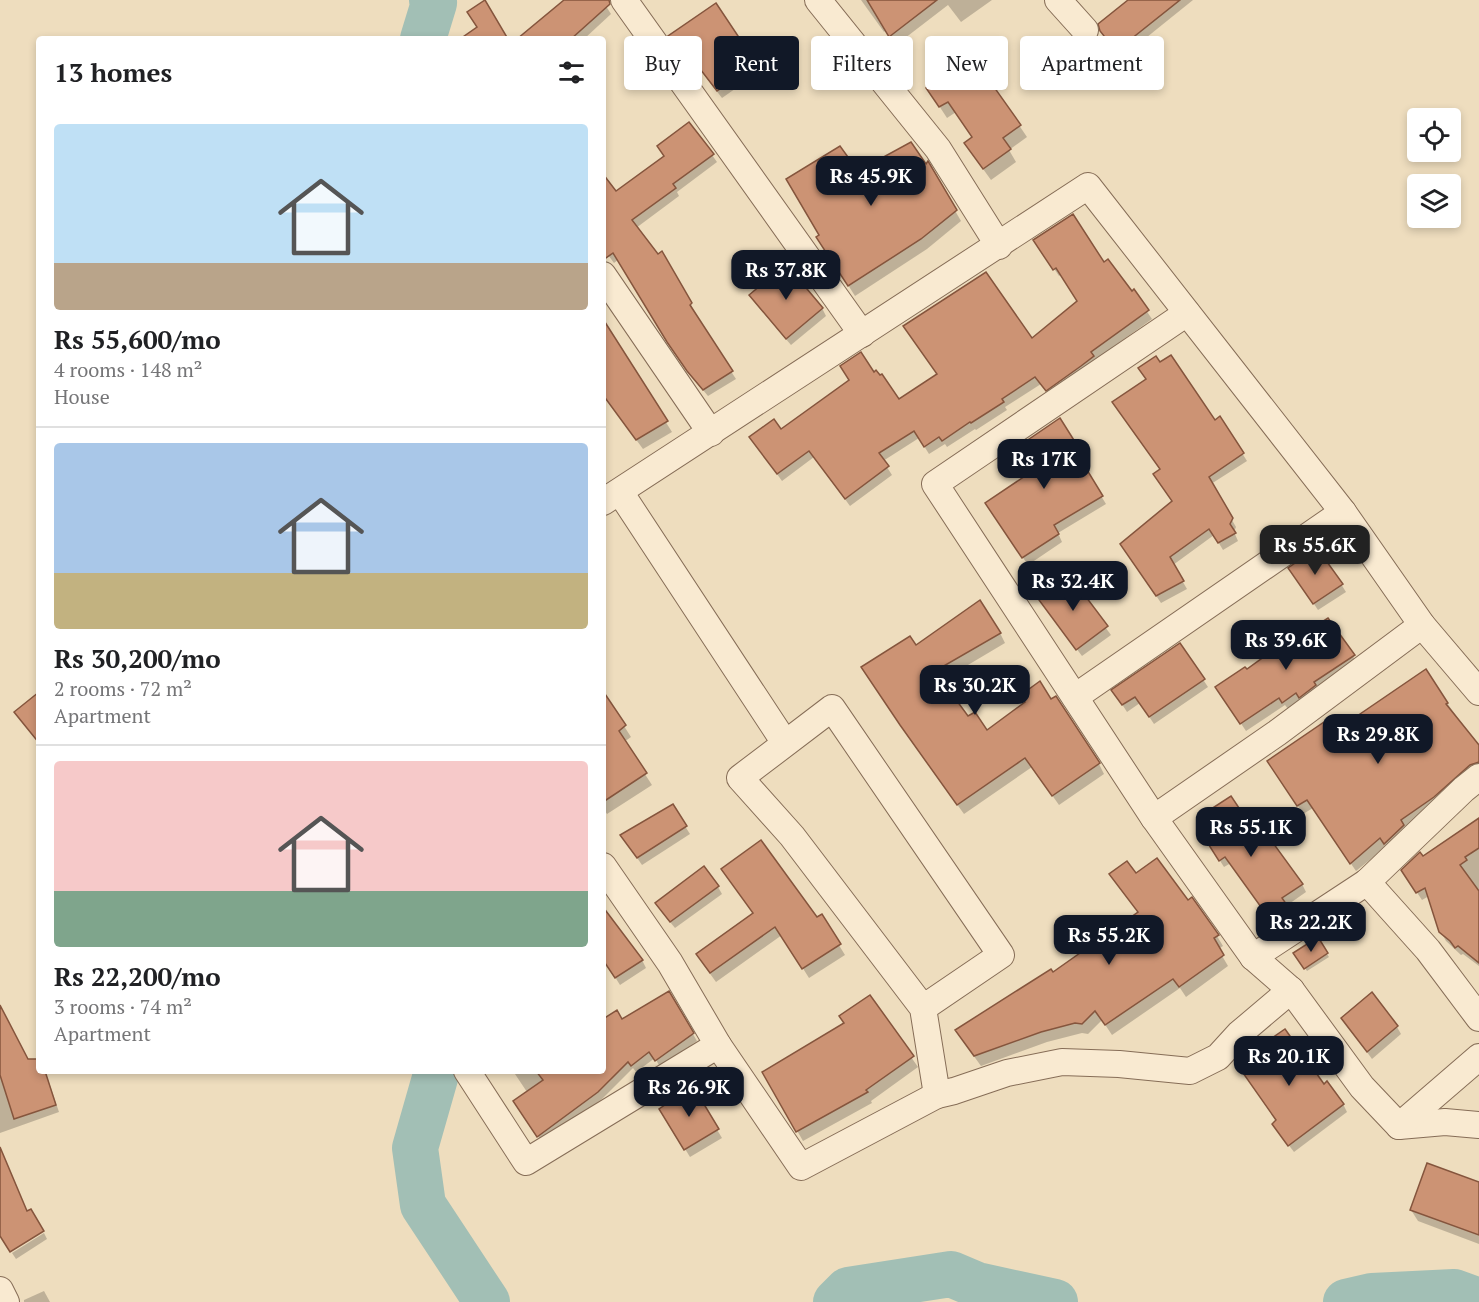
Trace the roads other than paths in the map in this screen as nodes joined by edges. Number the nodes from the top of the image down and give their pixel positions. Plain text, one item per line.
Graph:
1 (624, 0) edge
2 (818, 0) edge
3 (1058, 0) edge
4 (1085, 30) dead end
5 (999, 246) junction
6 (606, 279) edge
7 (1187, 313) junction
8 (862, 334) junction
9 (711, 433) junction
10 (611, 497) edge
11 (1343, 512) junction
12 (1422, 625) junction
13 (1479, 692) edge
14 (1076, 697) junction
15 (785, 743) junction
16 (1479, 777) edge
17 (1154, 818) junction
18 (608, 882) edge
19 (1367, 882) junction
20 (1252, 957) junction
21 (1291, 990) junction
22 (923, 1008) junction
23 (1479, 1018) edge
24 (718, 1045) junction
25 (1479, 1057) edge
26 (469, 1074) edge
27 (937, 1095) junction
28 (1479, 1125) edge
29 (1399, 1126) junction
30 (0, 1290) edge
31 (6, 1302) edge

1 - 8 street
2 - 5 street
3 - 4 street
5 - 7 street
5 - 8 street
6 - 9 street
7 - 11 street
7 - 14 street
8 - 9 street
9 - 10 street
10 - 15 street
11 - 12 street
11 - 14 street
12 - 13 street
12 - 17 street
14 - 17 street
15 - 22 street
15 - 22 street
16 - 19 street
17 - 20 street
18 - 24 street
19 - 20 street
19 - 23 street
20 - 21 street
21 - 27 street
21 - 29 street
22 - 27 street
24 - 26 street
24 - 27 street
25 - 29 street
28 - 29 street
30 - 31 street

